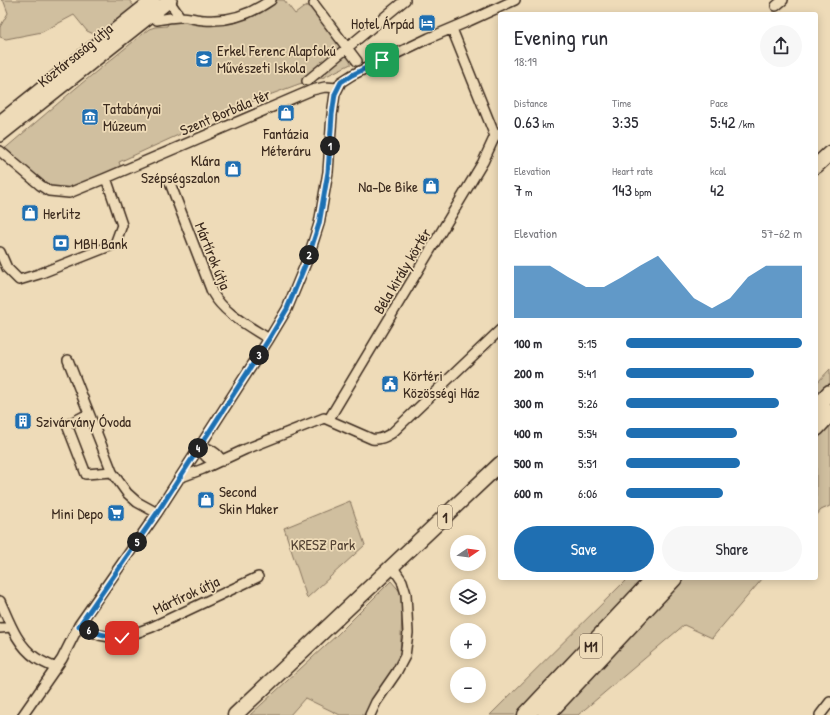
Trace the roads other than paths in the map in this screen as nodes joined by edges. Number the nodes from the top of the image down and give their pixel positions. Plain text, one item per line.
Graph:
1 (153, 0) edge
2 (170, 0) edge
3 (271, 0) edge
4 (405, 0) edge
5 (515, 0) edge
6 (314, 4) dead end
7 (152, 14) junction
8 (180, 17) junction
9 (452, 29) junction
10 (347, 48) junction
11 (357, 61) dead end
12 (307, 81) dead end
13 (338, 88) junction
14 (0, 122) edge
15 (0, 135) edge
16 (498, 135) edge
17 (0, 151) edge
18 (830, 153) edge
19 (818, 164) edge
20 (106, 178) junction
21 (170, 183) dead end
22 (0, 252) edge
23 (498, 332) edge
24 (269, 339) junction
25 (68, 360) dead end
26 (830, 393) edge
27 (818, 406) edge
28 (830, 413) edge
29 (88, 414) junction
30 (329, 420) junction
31 (818, 426) edge
32 (200, 446) junction
33 (222, 461) junction
34 (498, 466) edge
35 (112, 472) junction
36 (179, 478) junction
37 (157, 513) junction
38 (392, 566) junction
39 (258, 577) dead end
40 (653, 580) edge
41 (672, 580) edge
42 (0, 600) edge
43 (79, 626) junction
44 (0, 628) edge
45 (11, 628) junction
46 (56, 668) junction
47 (830, 702) edge
48 (23, 715) edge
49 (235, 715) edge
50 (370, 715) edge
51 (526, 715) edge
52 (546, 715) edge
53 (820, 715) edge

1 - 14 street, Köztársaság útja
2 - 7 street, Köztársaság útja
2 - 8 street
3 - 8 street
4 - 10 street
5 - 9 street
6 - 10 street
7 - 8 street
7 - 15 street, Köztársaság útja
9 - 13 street
9 - 16 street, Béla király körtér
10 - 11 street
10 - 12 street
13 - 20 street, Szent Borbála tér
13 - 24 street
16 - 30 street, Béla király körtér
17 - 20 street, Szent Borbála tér
18 - 19 main road
20 - 22 street
21 - 24 street, Mártírok útja
23 - 30 street
24 - 32 street
25 - 29 street
26 - 27 highway
28 - 31 highway
29 - 35 street
29 - 35 street
30 - 33 street
32 - 33 street
32 - 36 street
33 - 36 street
34 - 38 main road, 1
35 - 37 street
36 - 37 street
37 - 43 street
38 - 49 main road, 1
38 - 50 street
39 - 43 street, Mártírok útja
40 - 51 highway, M1
41 - 52 highway, M1
42 - 45 street
43 - 46 street
44 - 45 street
45 - 46 street
46 - 48 street
47 - 53 street

